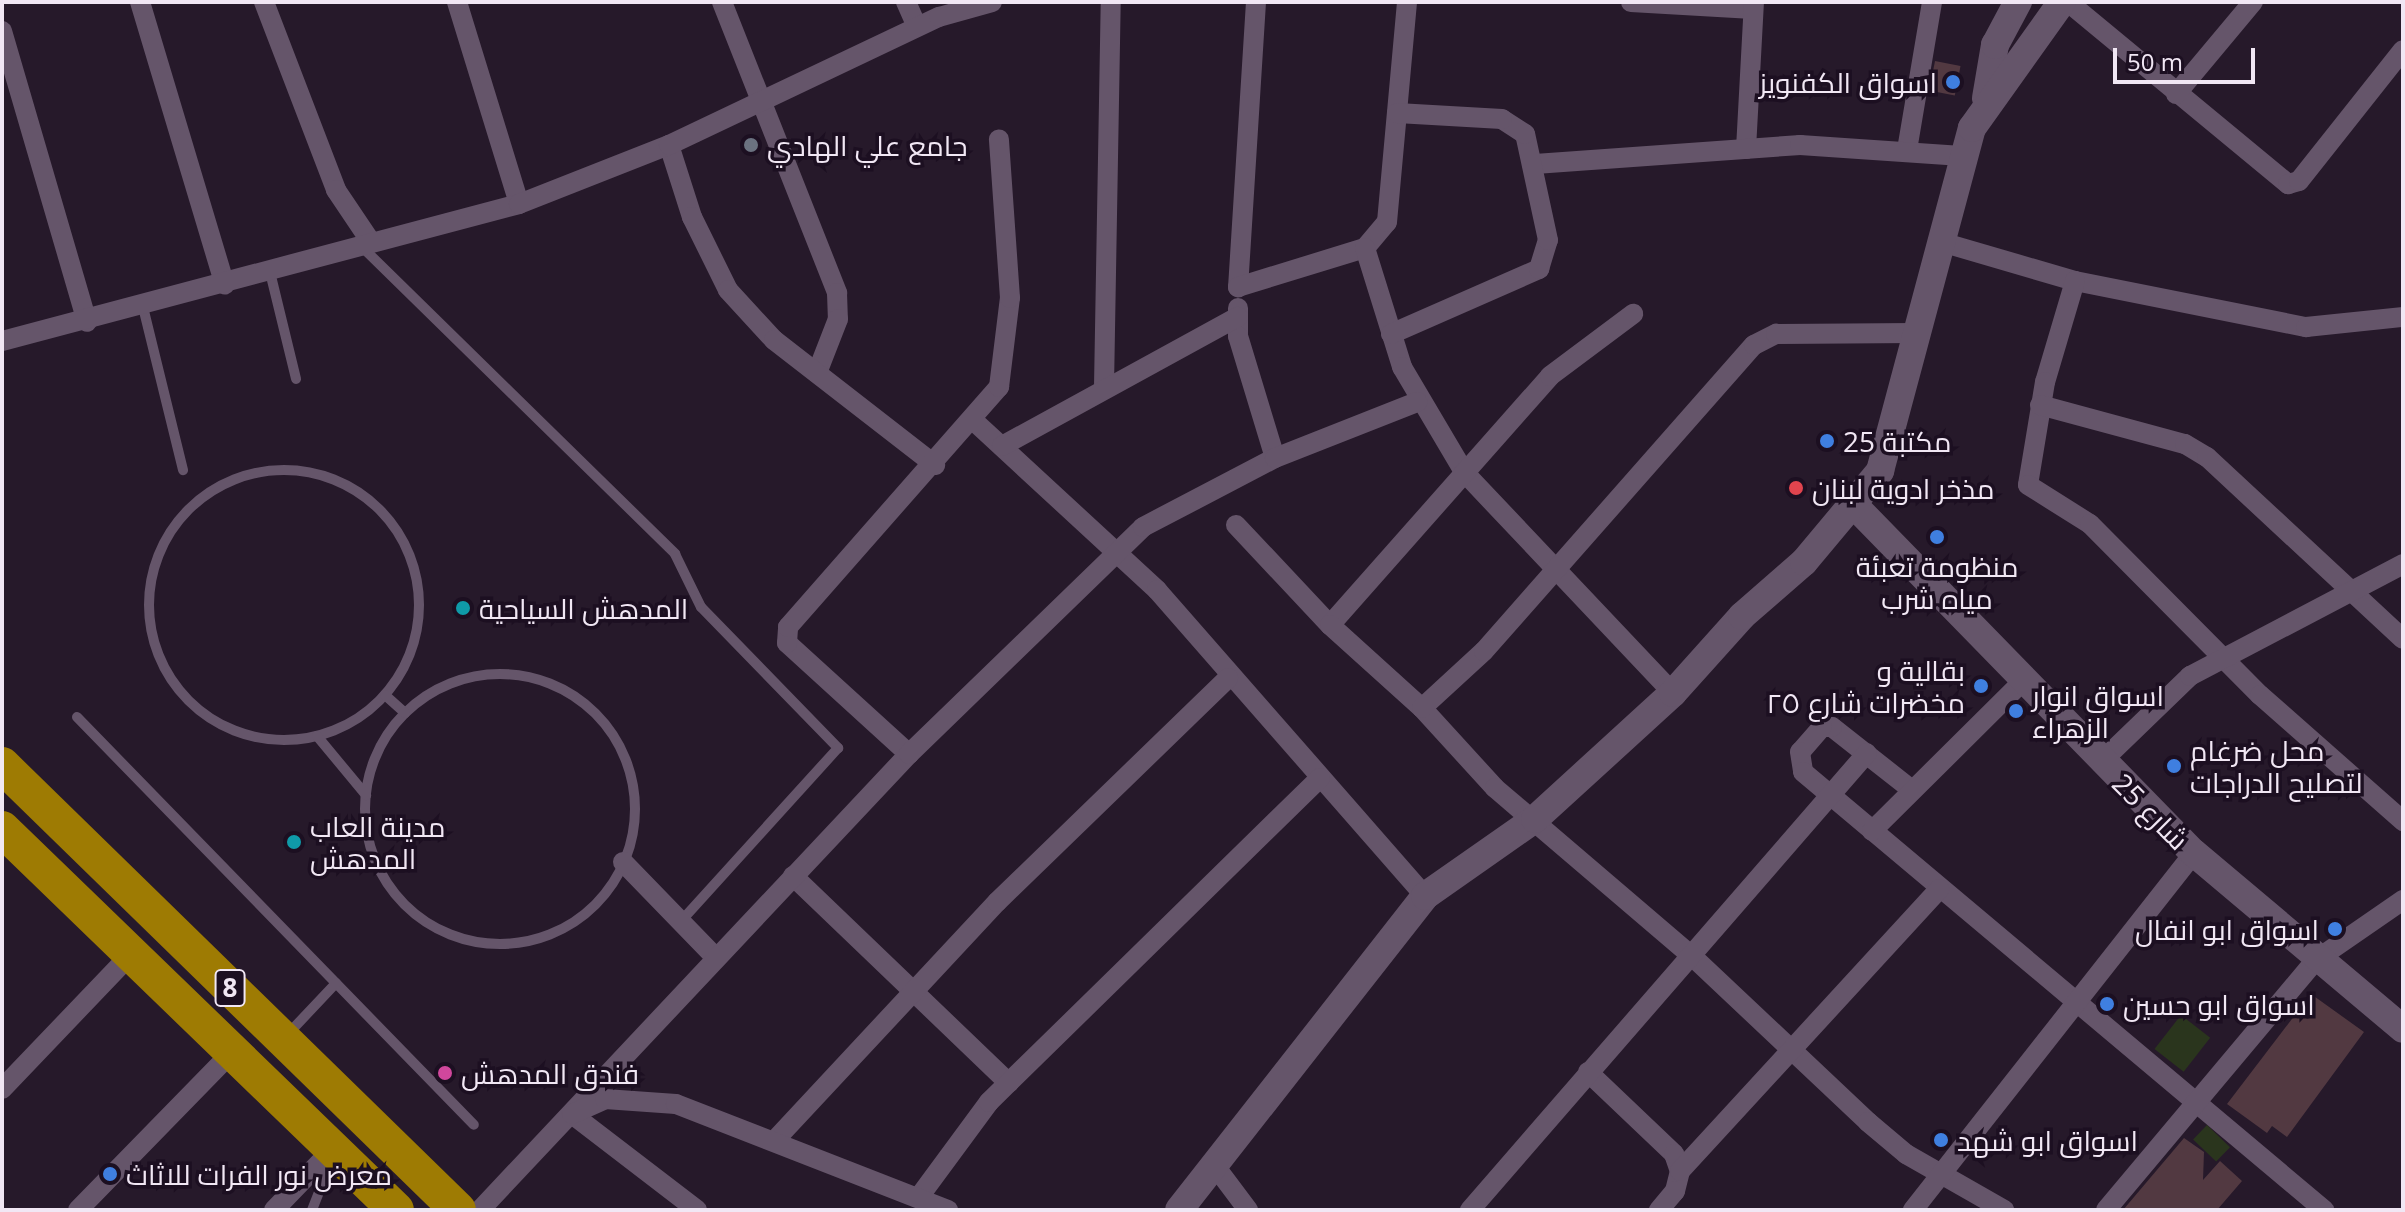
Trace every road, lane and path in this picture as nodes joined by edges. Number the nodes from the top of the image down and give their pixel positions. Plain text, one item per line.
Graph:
1 (140, 2) edge
2 (264, 2) edge
3 (457, 2) edge
4 (722, 2) edge
5 (906, 2) edge
6 (992, 2) edge
7 (1111, 2) edge
8 (1256, 2) edge
9 (1407, 2) edge
10 (1631, 2) edge
11 (1932, 2) edge
12 (2018, 2) edge
13 (2062, 2) edge
14 (2068, 2) edge
15 (2253, 2) edge
16 (1754, 6) edge
17 (917, 27) junction
18 (2, 31) edge
19 (2403, 50) edge
20 (2176, 94) junction
21 (1986, 100) junction
22 (764, 101) junction
23 (1397, 113) junction
24 (999, 139) dead end
25 (669, 145) junction
26 (1746, 149) junction
27 (1907, 150) junction
28 (1962, 156) junction
29 (1535, 164) junction
30 (519, 204) junction
31 (1938, 241) junction
32 (366, 244) junction
33 (1365, 248) junction
34 (270, 272) junction
35 (2075, 281) junction
36 (225, 285) junction
37 (1238, 287) junction
38 (143, 307) junction
39 (1633, 314) dead end
40 (1238, 317) junction
41 (2403, 317) edge
42 (87, 322) junction
43 (1916, 333) junction
44 (1391, 334) junction
45 (2, 341) edge
46 (817, 373) junction
47 (296, 379) dead end
48 (1104, 387) junction
49 (1417, 402) junction
50 (2040, 405) junction
51 (975, 422) junction
52 (1002, 446) junction
53 (1275, 458) junction
54 (935, 465) junction
55 (183, 470) dead end
56 (1464, 472) junction
57 (1852, 503) junction
58 (1236, 525) dead end
59 (1120, 552) junction
60 (1556, 564) junction
61 (2403, 564) edge
62 (2352, 594) junction
63 (1330, 625) junction
64 (2403, 639) edge
65 (2225, 660) junction
66 (1228, 678) junction
67 (2021, 683) junction
68 (1673, 693) junction
69 (385, 695) junction
70 (1422, 708) junction
71 (405, 713) junction
72 (77, 717) dead end
73 (317, 736) junction
74 (1867, 753) junction
75 (909, 754) junction
76 (2101, 762) junction
77 (2, 765) edge
78 (1320, 778) junction
79 (1912, 790) junction
80 (1834, 794) junction
81 (366, 795) junction
82 (1535, 819) junction
83 (2403, 821) edge
84 (1872, 831) junction
85 (7, 843) edge
86 (2194, 853) junction
87 (623, 862) junction
88 (793, 876) junction
89 (1939, 889) junction
90 (1425, 896) junction
91 (2403, 900) edge
92 (682, 920) junction
93 (131, 954) junction
94 (714, 956) junction
95 (1693, 957) junction
96 (2316, 960) junction
97 (336, 983) junction
98 (912, 992) junction
99 (2077, 1000) junction
100 (2403, 1029) edge
101 (283, 1040) junction
102 (1793, 1048) junction
103 (233, 1051) junction
104 (1588, 1072) junction
105 (1009, 1083) junction
106 (2, 1089) edge
107 (2195, 1101) junction
108 (572, 1114) junction
109 (474, 1125) dead end
110 (776, 1139) junction
111 (333, 1149) junction
112 (1215, 1166) junction
113 (1680, 1171) junction
114 (1946, 1173) junction
115 (919, 1197) junction
116 (78, 1210) edge
117 (274, 1210) edge
118 (312, 1210) edge
119 (396, 1210) edge
120 (458, 1210) edge
121 (480, 1210) edge
122 (697, 1210) edge
123 (948, 1210) edge
124 (1179, 1210) edge
125 (1248, 1210) edge
126 (1470, 1210) edge
127 (1659, 1210) edge
128 (1913, 1210) edge
129 (2004, 1210) edge
130 (2106, 1210) edge
131 (2324, 1210) edge

1 - 36 street
2 - 32 street
3 - 30 street
4 - 22 street
5 - 17 street
6 - 17 street
7 - 48 street
8 - 37 street
9 - 23 street
10 - 16 street
11 - 27 street
12 - 21 street
13 - 21 street
14 - 20 street
15 - 20 street
16 - 26 street
17 - 22 street
18 - 42 street
19 - 20 street
21 - 28 street
22 - 25 street
22 - 46 street
23 - 29 street
23 - 33 street
24 - 51 street
25 - 30 street
25 - 46 street
26 - 27 street
26 - 29 street
27 - 28 street
28 - 31 street
29 - 44 street
30 - 32 street
31 - 35 street
31 - 43 street
32 - 34 street
32 - 92 lane
33 - 37 street
33 - 44 street
34 - 36 street
34 - 47 lane
35 - 41 street
35 - 50 street
36 - 38 street
37 - 40 street
38 - 42 street
38 - 55 lane
39 - 56 street
40 - 48 street
40 - 53 street
42 - 45 street
43 - 57 street
43 - 60 street
44 - 49 street
46 - 54 street
48 - 52 street
49 - 53 street
49 - 56 street
50 - 62 street
50 - 65 street
51 - 52 street
51 - 54 street
52 - 59 street
53 - 59 street
54 - 75 street
56 - 60 street
56 - 63 street
57 - 67 street, شارع 25
57 - 68 street
58 - 63 street
59 - 66 street
59 - 75 street
60 - 68 street
60 - 70 street
61 - 62 street
62 - 64 street
62 - 65 street
63 - 70 street
65 - 76 street
65 - 83 street
66 - 78 street
66 - 98 street
67 - 76 street, شارع 25
67 - 79 street
68 - 82 street
69 - 71 lane
69 - 73 lane
69 - 73 lane
70 - 82 street
71 - 81 lane
71 - 87 lane
72 - 97 lane
73 - 81 lane
74 - 79 street
74 - 80 street
74 - 80 street
75 - 88 street
76 - 86 street, شارع 25
77 - 101 highway, 8
78 - 90 street
78 - 105 street
79 - 84 street
80 - 84 street
80 - 95 street
81 - 87 lane
82 - 90 street
82 - 95 street
84 - 89 street
85 - 93 highway, 8
86 - 96 street, شارع 25
86 - 99 street
87 - 92 street
88 - 94 street
88 - 98 street
89 - 99 street
89 - 102 street
90 - 112 street
91 - 96 street
92 - 94 street
93 - 103 highway, 8
93 - 106 street
94 - 108 street
95 - 102 street
95 - 104 street
96 - 100 street, شارع 25
96 - 107 street
97 - 101 lane
97 - 109 lane
98 - 105 street
98 - 110 street
99 - 107 street
99 - 114 street
101 - 120 highway, 8
102 - 113 street
102 - 114 street
103 - 111 highway, 8
103 - 116 street
104 - 113 street
104 - 126 street
105 - 115 street
107 - 130 street
107 - 131 street
108 - 110 street
108 - 121 street
108 - 122 street
110 - 115 street
111 - 117 street
111 - 118 lane
111 - 119 highway, 8
112 - 124 street
112 - 125 street
113 - 127 street
114 - 128 street
114 - 129 street
115 - 123 street

